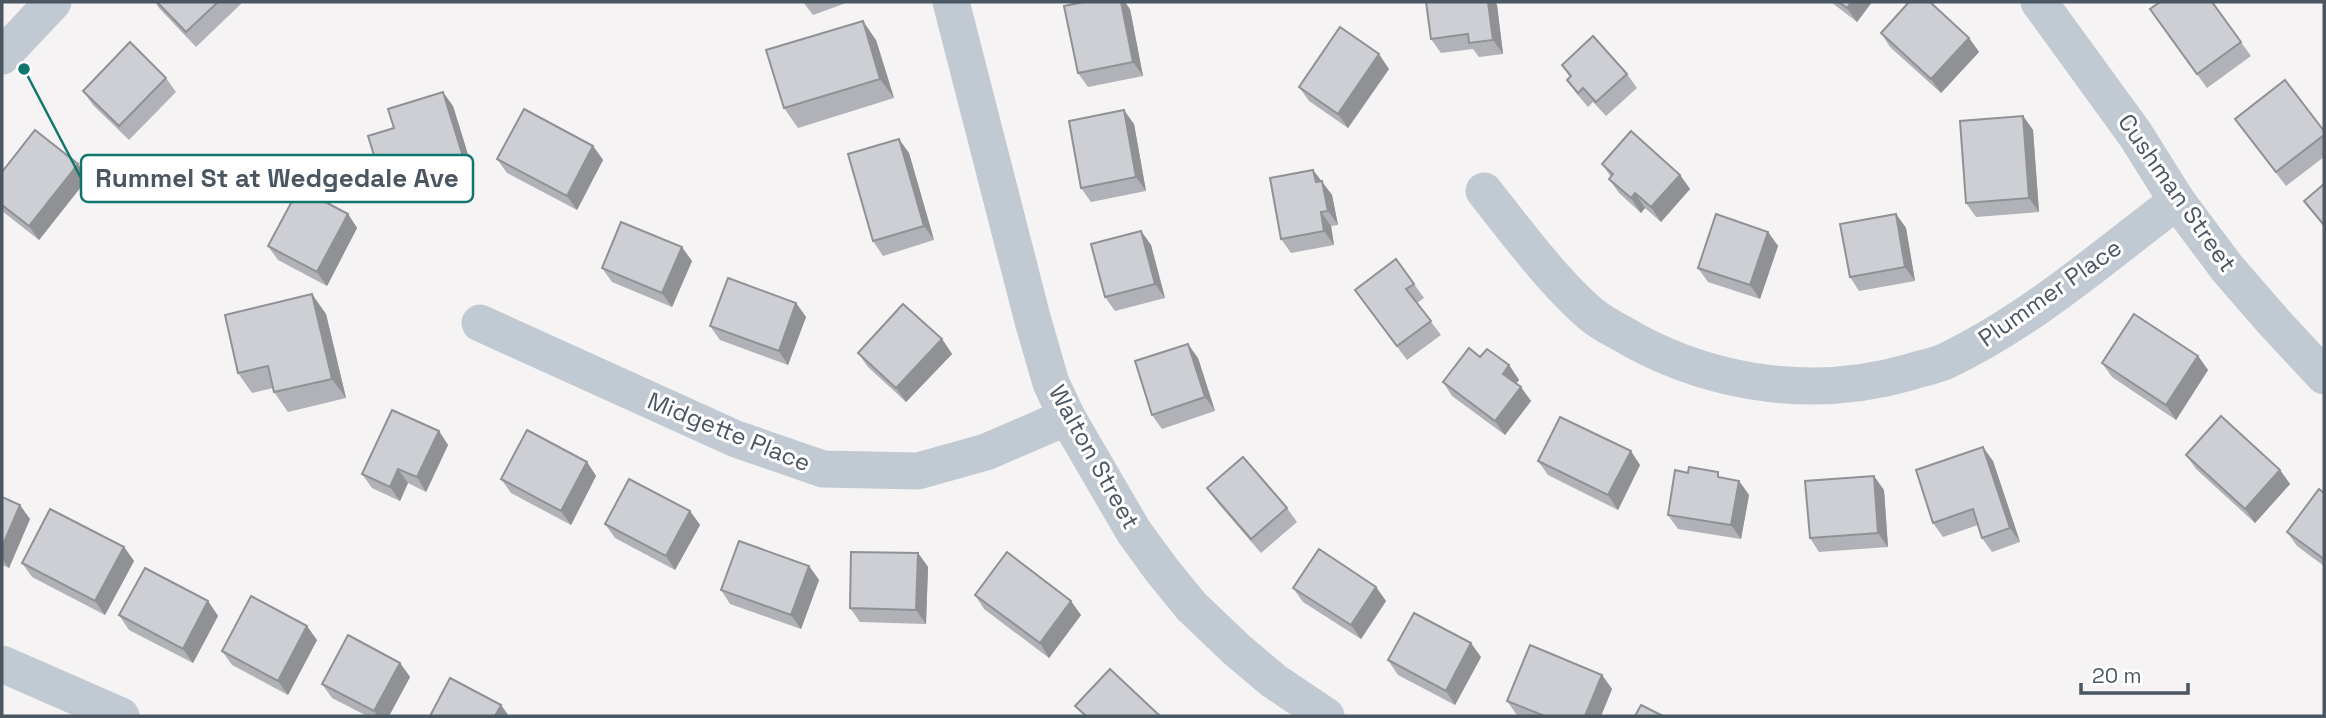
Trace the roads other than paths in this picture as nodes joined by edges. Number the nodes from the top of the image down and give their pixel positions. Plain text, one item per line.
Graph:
1 (53, 2) edge
2 (951, 2) edge
3 (2039, 2) edge
4 (2, 56) edge
5 (1484, 191) dead end
6 (2177, 201) junction
7 (480, 323) dead end
8 (2324, 376) edge
9 (1067, 417) junction
10 (2, 664) edge
11 (121, 716) edge
12 (1326, 716) edge

1 - 4 street
2 - 9 street, Walton Street
3 - 6 street, Cushman Street
5 - 6 street, Plummer Place
6 - 8 street, Cushman Street
7 - 9 street, Midgette Place
9 - 12 street, Walton Street
10 - 11 street

